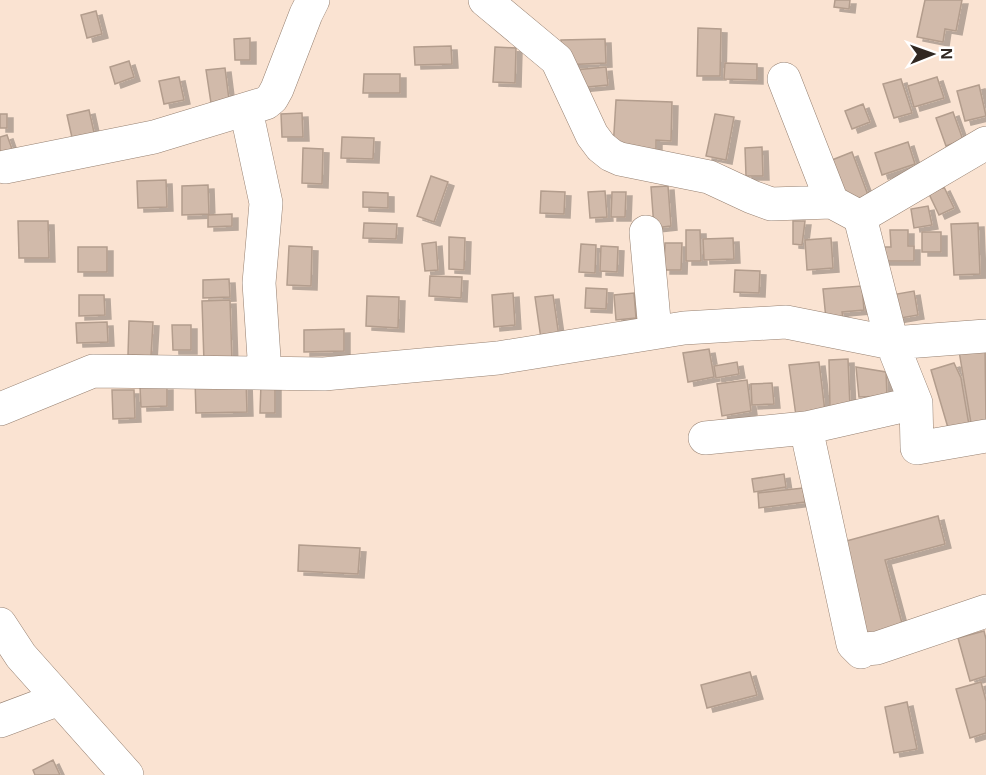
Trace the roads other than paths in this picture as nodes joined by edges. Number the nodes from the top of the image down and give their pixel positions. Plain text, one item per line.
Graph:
1 (313, 0) edge
2 (485, 0) edge
3 (784, 79) dead end
4 (246, 110) junction
5 (986, 143) edge
6 (5, 166) dead end
7 (832, 202) junction
8 (860, 217) junction
9 (646, 232) dead end
10 (655, 331) junction
11 (986, 336) edge
12 (892, 343) junction
13 (265, 373) junction
14 (916, 403) junction
15 (0, 409) edge
16 (806, 428) junction
17 (986, 436) edge
18 (705, 438) dead end
19 (986, 611) edge
20 (0, 624) edge
21 (59, 699) junction
22 (0, 721) edge
23 (127, 775) edge

1 - 4 street
2 - 7 street
3 - 7 street
4 - 6 street
4 - 13 street
5 - 8 street
7 - 8 street
8 - 12 street
9 - 10 street
10 - 12 street
10 - 13 street
11 - 12 street
12 - 14 street
13 - 15 street
14 - 16 street
14 - 17 street
16 - 18 street
16 - 19 street
20 - 21 street
21 - 22 street
21 - 23 street

